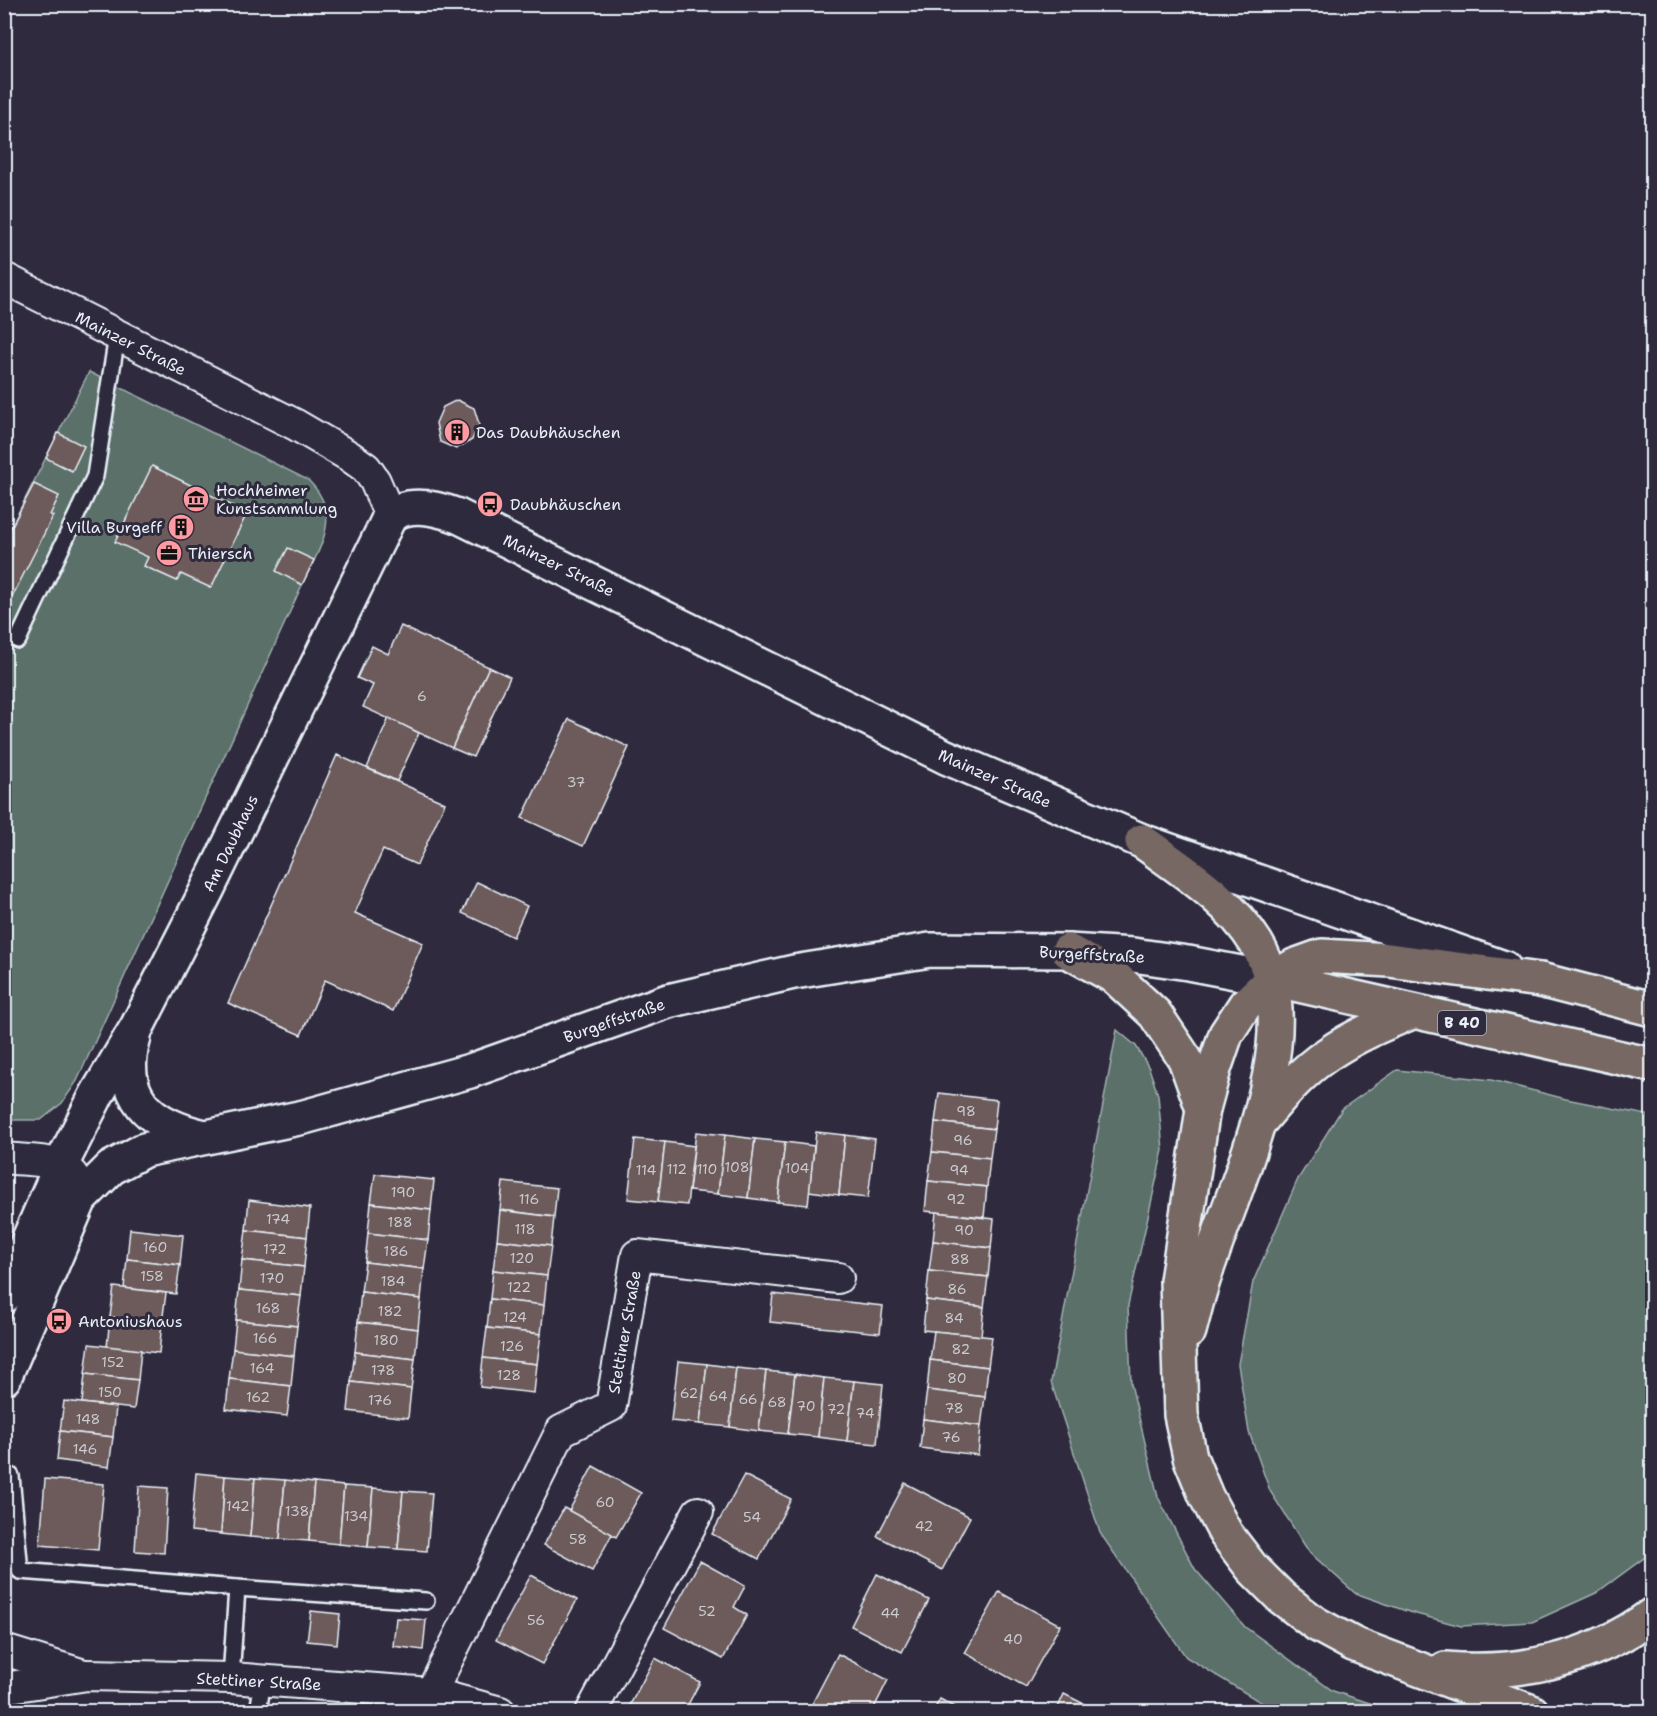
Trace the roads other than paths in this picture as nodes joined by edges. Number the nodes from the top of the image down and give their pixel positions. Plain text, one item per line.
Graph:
1 (4, 278) edge
2 (117, 336) junction
3 (390, 516) junction
4 (18, 640) dead end
5 (1142, 841) junction
6 (1068, 951) junction
7 (1272, 979) junction
8 (1540, 980) junction
9 (1653, 1009) edge
10 (1412, 1012) junction
11 (137, 1027) junction
12 (1653, 1065) edge
13 (1203, 1110) junction
14 (1260, 1122) junction
15 (205, 1137) junction
16 (4, 1158) edge
17 (61, 1165) junction
18 (80, 1199) junction
19 (838, 1278) dead end
20 (4, 1296) edge
21 (1178, 1372) junction
22 (4, 1378) edge
23 (11, 1476) dead end
24 (698, 1512) dead end
25 (237, 1588) junction
26 (426, 1601) dead end
27 (1653, 1615) edge
28 (4, 1650) edge
29 (1393, 1659) junction
30 (87, 1675) junction
31 (231, 1678) junction
32 (263, 1680) junction
33 (4, 1688) edge
34 (424, 1699) edge
35 (258, 1712) edge
36 (500, 1712) edge
37 (591, 1712) edge
38 (1532, 1712) edge

1 - 2 street, Mainzer Straße
2 - 3 street, Mainzer Straße
2 - 4 lane
3 - 5 main road, Mainzer Straße
3 - 11 main road, Am Daubhaus
5 - 7 main road
5 - 8 main road, Mainzer Straße
6 - 7 main road, Burgeffstraße
6 - 13 main road
6 - 15 main road, Burgeffstraße
7 - 8 main road
7 - 10 main road, B 40
7 - 13 main road
7 - 14 main road
8 - 9 main road
10 - 12 main road, B 40
10 - 14 main road
11 - 15 main road
11 - 17 main road, Am Daubhaus
13 - 21 main road
14 - 21 main road
15 - 18 main road, Burgeffstraße
16 - 17 street
17 - 18 street
17 - 20 main road, Am Daubhaus
18 - 22 main road
19 - 34 street, Stettiner Straße
21 - 29 main road
23 - 25 lane
24 - 37 street
25 - 26 lane
25 - 31 lane
27 - 29 main road
28 - 30 street, Stettiner Straße
29 - 38 main road
30 - 31 street, Stettiner Straße
30 - 33 street, Stettiner Straße
31 - 32 street, Stettiner Straße
32 - 34 street, Stettiner Straße
32 - 35 lane
34 - 36 street, Stettiner Straße

